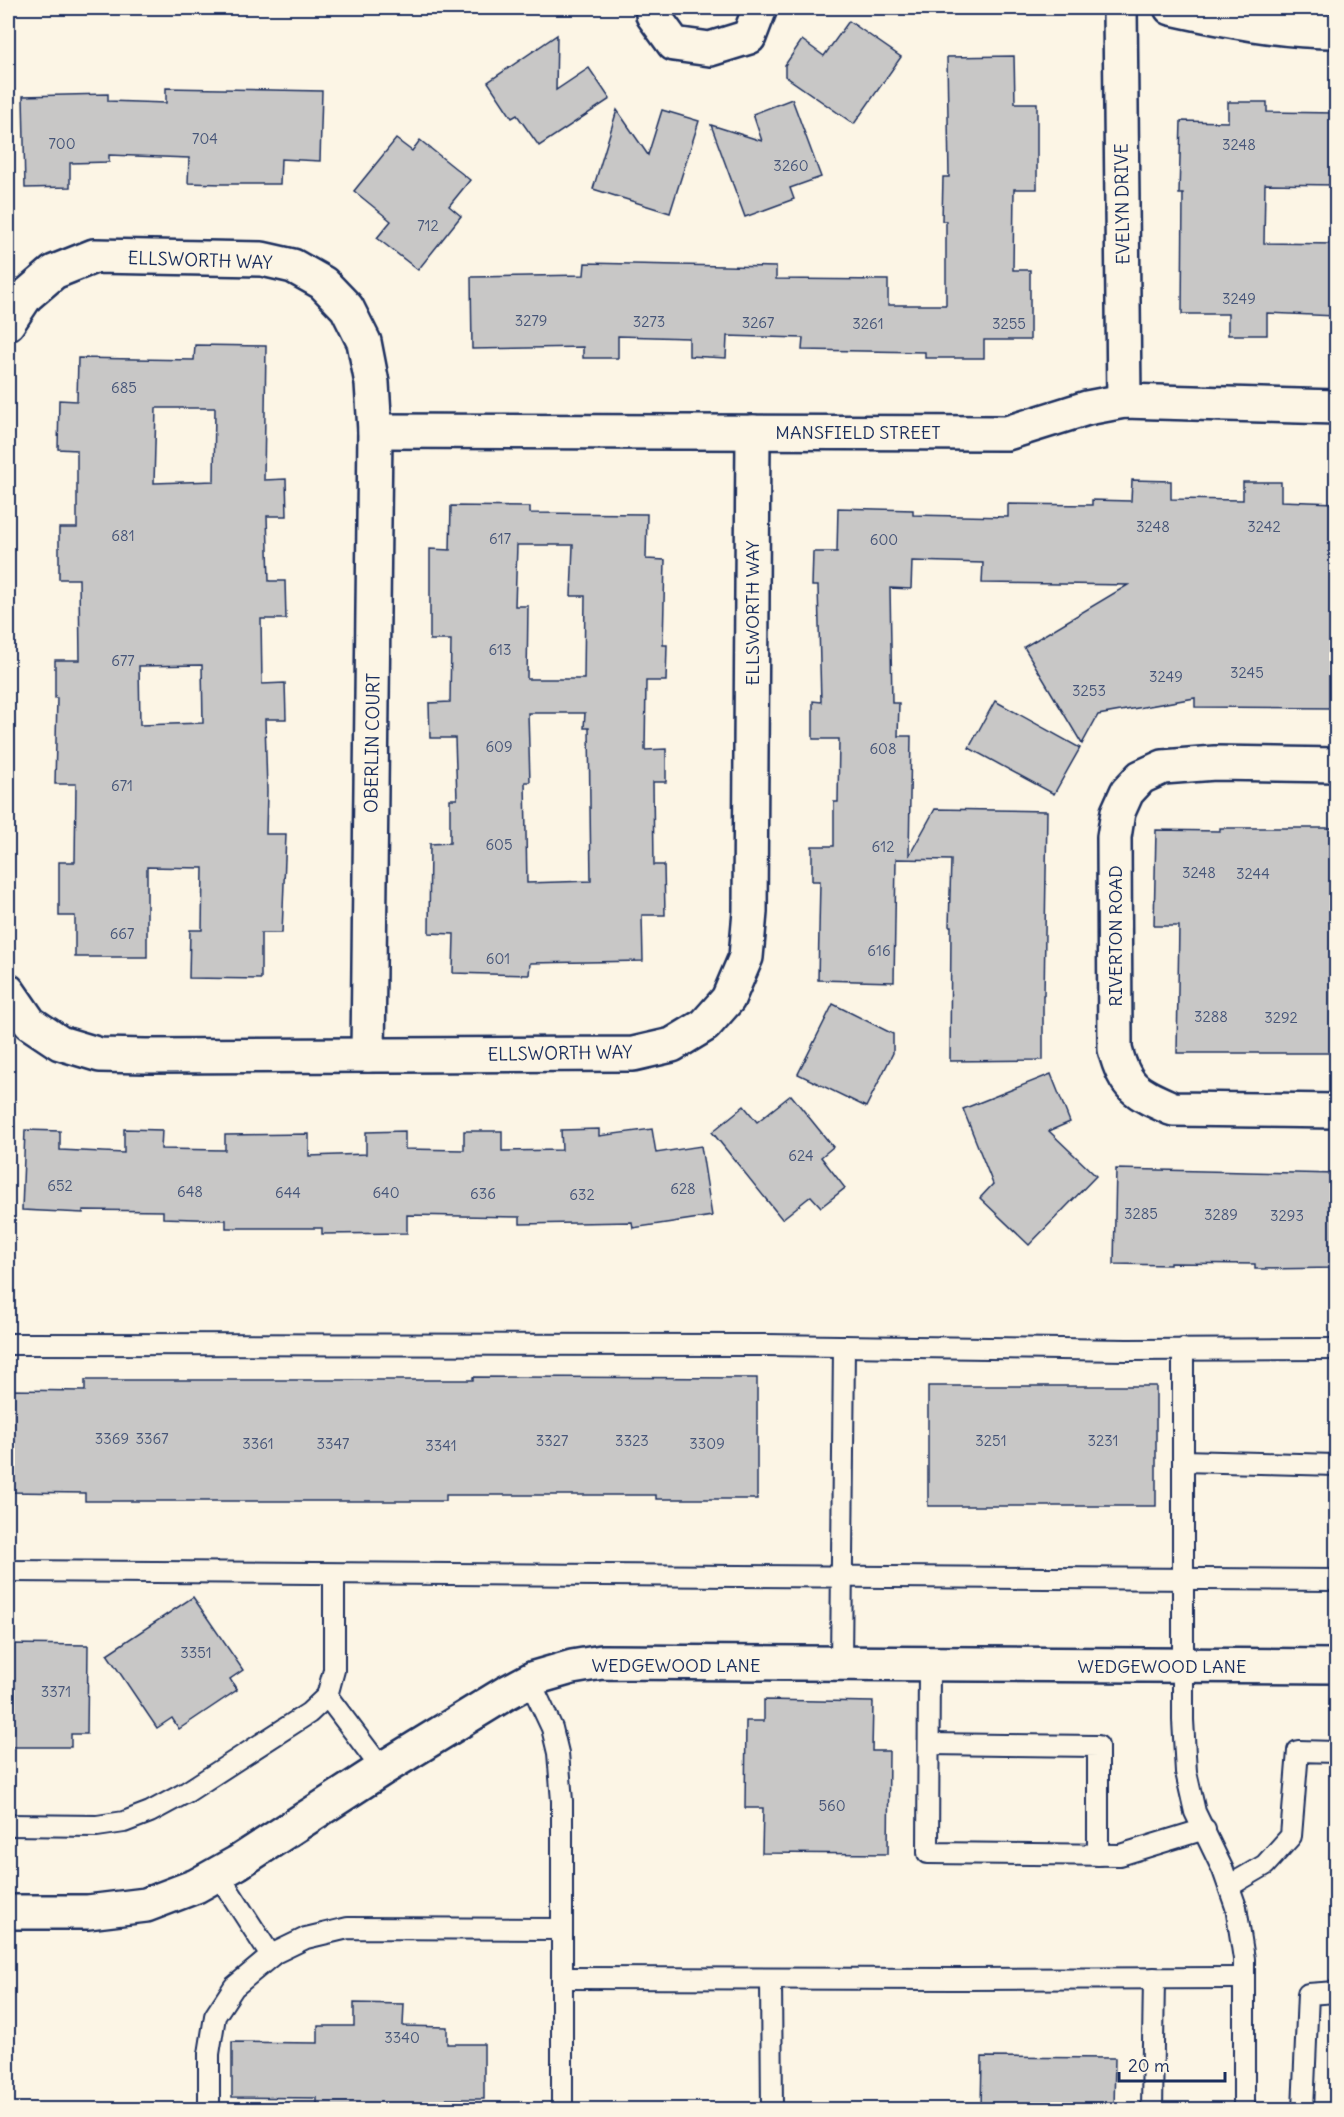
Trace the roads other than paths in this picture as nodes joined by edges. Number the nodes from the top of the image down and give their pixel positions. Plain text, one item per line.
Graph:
1 (653, 8) edge
2 (760, 8) edge
3 (1120, 8) edge
4 (1171, 8) edge
5 (1336, 32) edge
6 (8, 323) edge
7 (1124, 401) junction
8 (1336, 407) edge
9 (375, 431) junction
10 (753, 432) junction
11 (1336, 765) edge
12 (8, 991) edge
13 (368, 1055) junction
14 (1336, 1111) edge
15 (8, 1344) edge
16 (844, 1346) junction
17 (1183, 1349) junction
18 (1336, 1349) edge
19 (1183, 1461) junction
20 (1336, 1465) edge
21 (8, 1571) edge
22 (333, 1574) junction
23 (841, 1576) junction
24 (1183, 1579) junction
25 (1336, 1580) edge
26 (841, 1665) junction
27 (929, 1665) junction
28 (1183, 1666) junction
29 (1336, 1666) edge
30 (530, 1681) junction
31 (327, 1696) junction
32 (929, 1744) junction
33 (1336, 1752) edge
34 (382, 1769) junction
35 (8, 1825) edge
36 (1204, 1829) junction
37 (1098, 1855) junction
38 (218, 1874) junction
39 (1229, 1886) junction
40 (8, 1912) edge
41 (562, 1929) junction
42 (271, 1956) junction
43 (562, 1978) junction
44 (1154, 1978) junction
45 (1244, 1978) junction
46 (771, 1979) junction
47 (1336, 1992) edge
48 (209, 2109) edge
49 (562, 2109) edge
50 (772, 2109) edge
51 (1152, 2109) edge
52 (1244, 2109) edge
53 (1303, 2109) edge

1 - 2 street
3 - 7 street, EVELYN DRIVE
4 - 5 street
6 - 9 street, ELLSWORTH WAY
7 - 8 street, MANSFIELD STREET
7 - 10 street, MANSFIELD STREET
9 - 10 street, MANSFIELD STREET
9 - 13 street, OBERLIN COURT
10 - 13 street, ELLSWORTH WAY
11 - 14 street, RIVERTON ROAD
12 - 13 street, ELLSWORTH WAY
15 - 16 lane
16 - 17 lane
16 - 23 lane
17 - 18 lane
17 - 19 lane
19 - 20 lane
19 - 24 lane
21 - 22 lane
22 - 23 lane
22 - 31 lane
23 - 24 lane
23 - 26 lane
24 - 25 lane
24 - 28 lane
26 - 27 street, WEDGEWOOD LANE
26 - 30 street, WEDGEWOOD LANE
27 - 28 street, WEDGEWOOD LANE
27 - 32 lane
28 - 29 street, WEDGEWOOD LANE
28 - 36 lane
30 - 34 street, WEDGEWOOD LANE
30 - 41 lane
31 - 34 lane
31 - 35 lane
32 - 37 lane
32 - 37 lane
33 - 39 lane
34 - 38 street, WEDGEWOOD LANE
36 - 37 lane
36 - 39 lane
38 - 40 street, WEDGEWOOD LANE
38 - 42 lane
39 - 45 lane
41 - 42 lane
41 - 43 lane
42 - 48 lane
43 - 46 lane
43 - 49 lane
44 - 45 lane
44 - 46 lane
44 - 51 lane
45 - 52 lane
46 - 50 lane
47 - 53 lane

